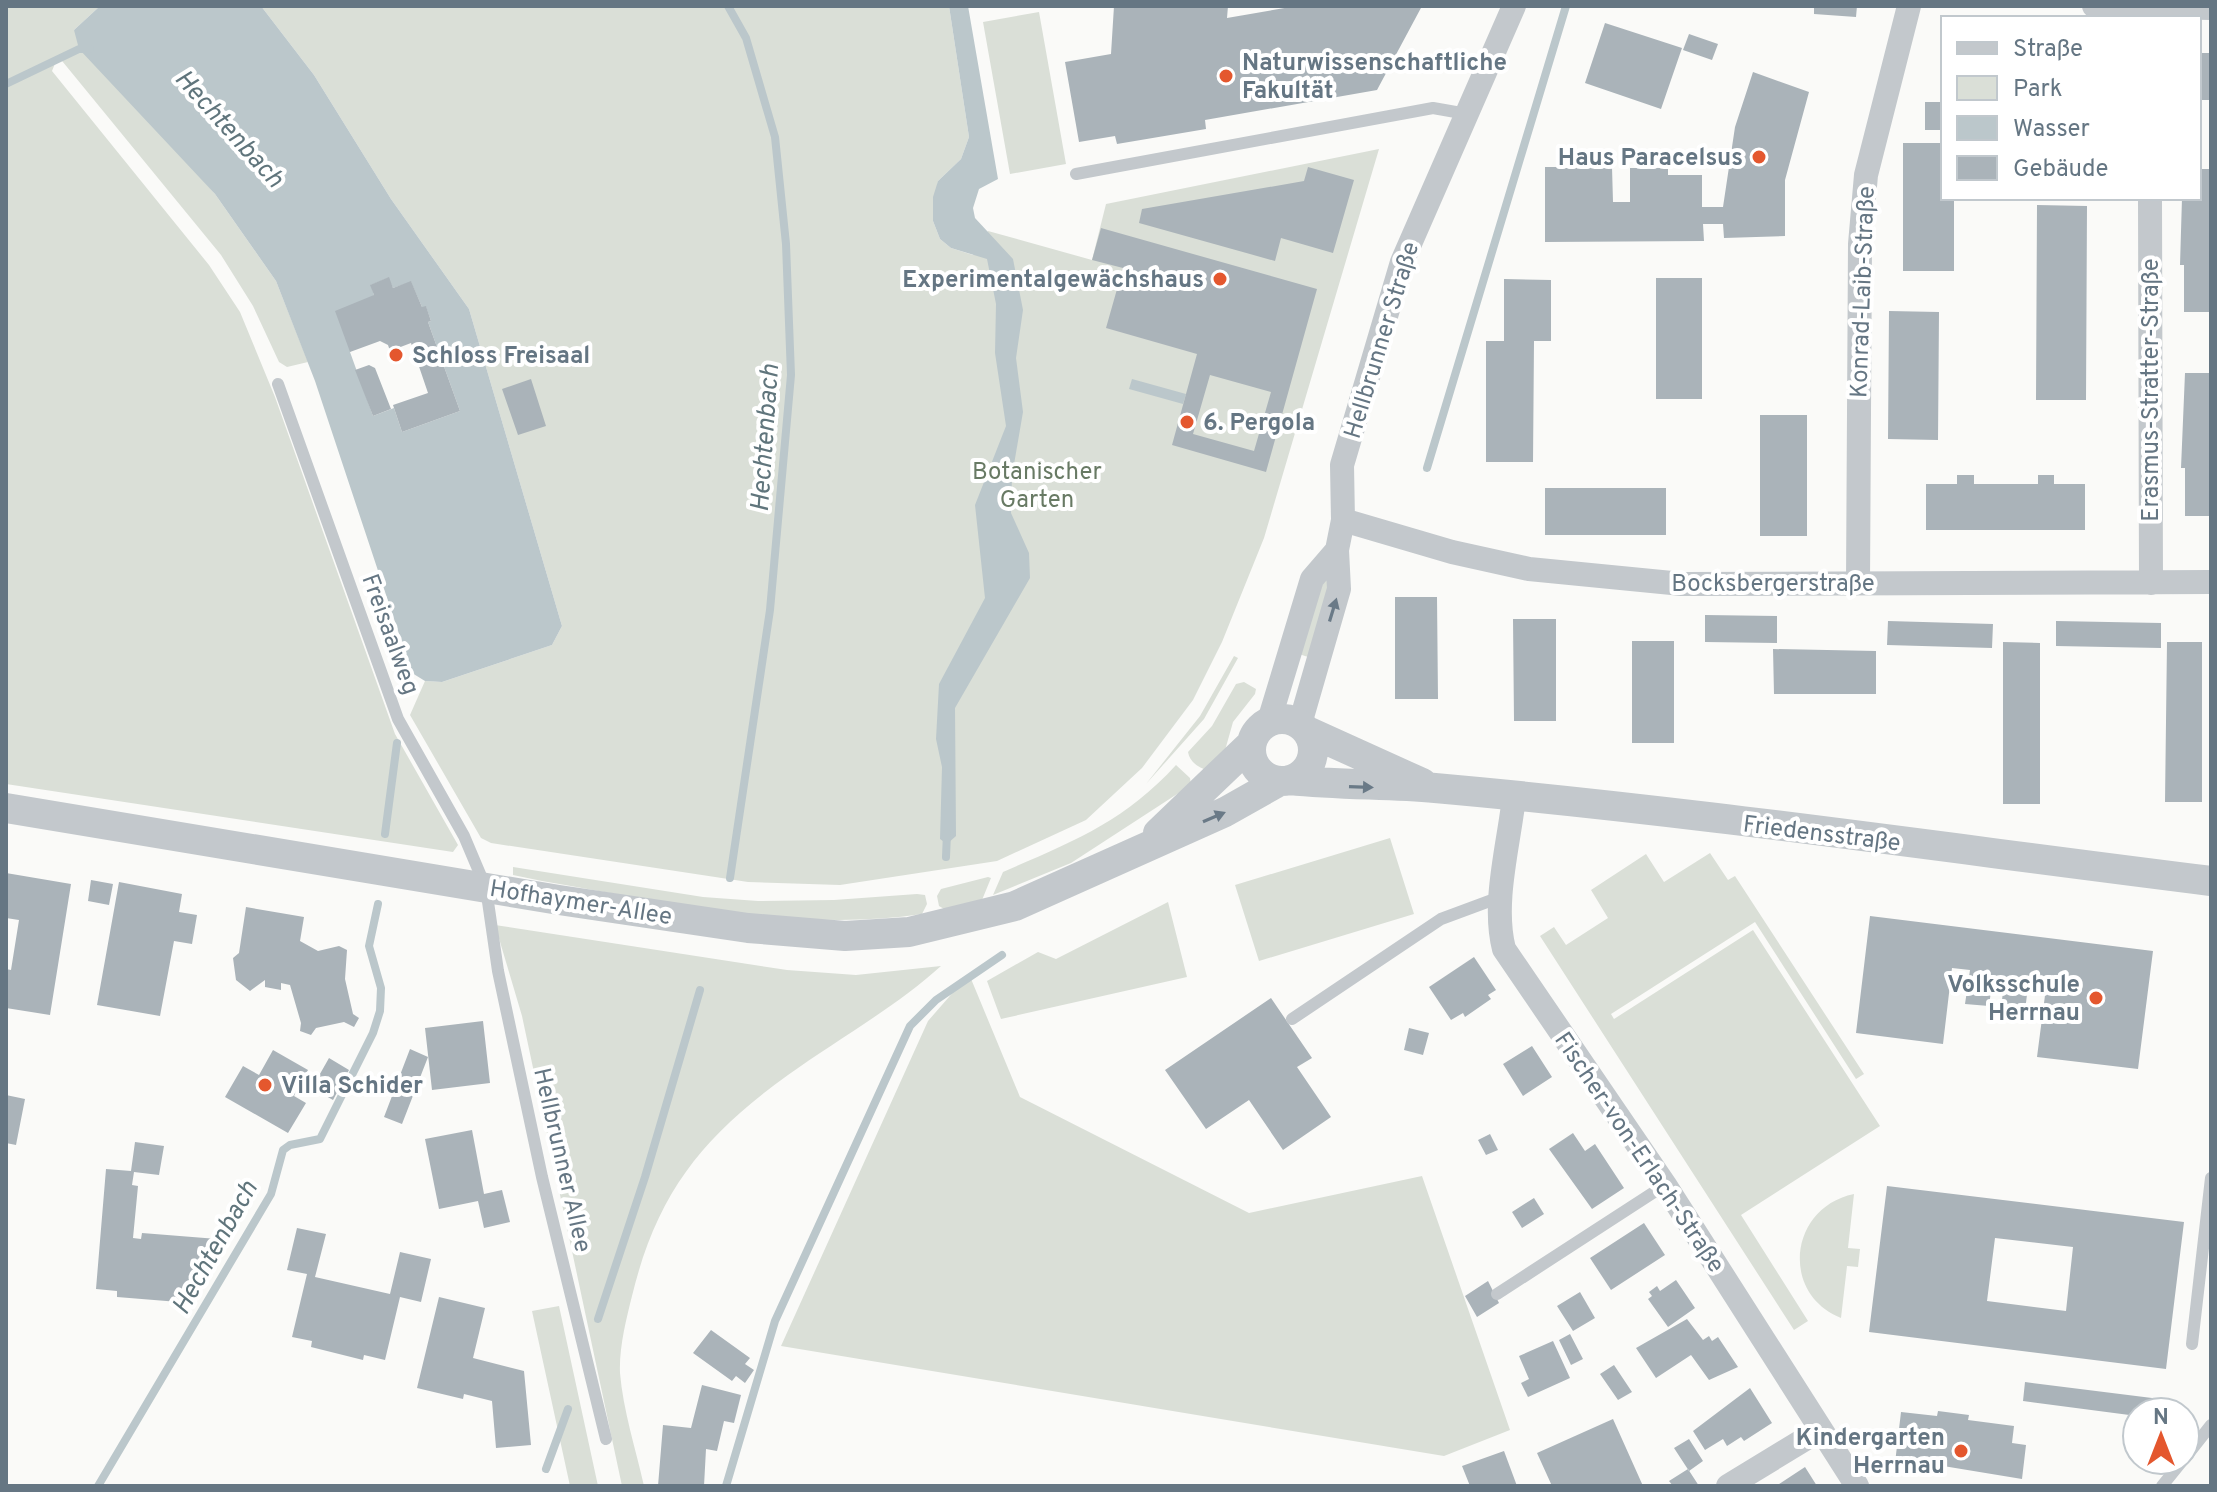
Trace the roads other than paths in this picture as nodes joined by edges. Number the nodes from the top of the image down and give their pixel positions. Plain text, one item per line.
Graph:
1 (1514, 6) edge
2 (1909, 6) edge
3 (2094, 6) edge
4 (2211, 8) edge
5 (2150, 13) edge
6 (1467, 114) junction
7 (1076, 174) dead end
8 (2150, 200) edge
9 (278, 384) dead end
10 (1343, 520) junction
11 (1337, 550) junction
12 (2211, 582) edge
13 (1858, 583) junction
14 (2151, 583) junction
15 (1269, 721) junction
16 (1304, 728) junction
17 (1250, 745) junction
18 (1285, 781) junction
19 (1432, 788) junction
20 (1514, 797) junction
21 (6, 808) edge
22 (1145, 845) junction
23 (2211, 881) edge
24 (486, 888) junction
25 (1503, 896) junction
26 (1292, 1019) dead end
27 (2211, 1178) edge
28 (1665, 1185) junction
29 (1497, 1294) dead end
30 (2192, 1344) dead end
31 (1820, 1430) junction
32 (606, 1439) dead end
33 (1728, 1486) edge
34 (1857, 1486) edge

1 - 6 street, Hellbrunner Straße
2 - 13 street, Konrad-Laib-Straße
3 - 5 street
4 - 5 street
6 - 7 lane
6 - 10 street, Hellbrunner Straße
8 - 14 street, Erasmus-Stratter-Straße
9 - 24 lane, Freisaalweg
10 - 11 street, Hellbrunner Straße
10 - 13 street, Bocksbergerstraße
11 - 15 street, Hellbrunner Straße
16 -> 11 street, Hellbrunner Straße
12 - 14 street, Bocksbergerstraße
13 - 14 street, Bocksbergerstraße
15 - 16 street
15 - 17 street
16 - 18 street
16 - 19 street, Friedensstraße
17 - 18 street
17 - 22 street, Hofhaymer-Allee
18 -> 19 street, Friedensstraße
22 -> 18 street, Hofhaymer-Allee
19 - 20 street, Friedensstraße
20 - 23 street, Friedensstraße
20 - 25 street, Fischer-von-Erlach-Straße
21 - 24 street, Hofhaymer-Allee
22 - 24 street, Hofhaymer-Allee
24 - 32 lane, Hellbrunner Allee
25 - 26 lane
25 - 28 street, Fischer-von-Erlach-Straße
27 - 30 lane
28 - 29 lane
28 - 31 street, Fischer-von-Erlach-Straße
31 - 33 street
31 - 34 street, Fischer-von-Erlach-Straße

